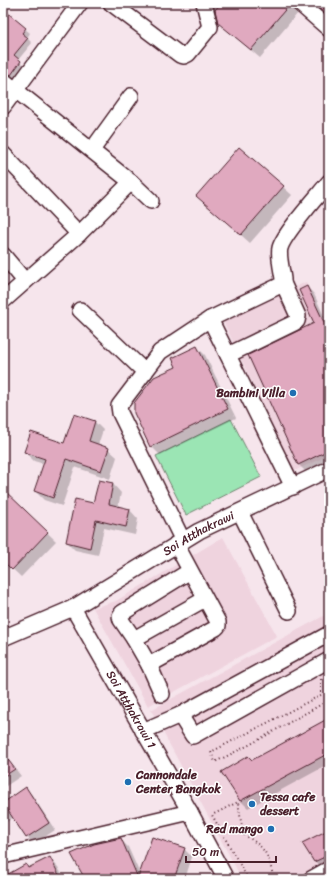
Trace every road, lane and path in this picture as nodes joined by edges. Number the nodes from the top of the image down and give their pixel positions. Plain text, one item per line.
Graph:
1 (80, 3) edge
2 (111, 3) edge
3 (204, 3) edge
4 (304, 5) edge
5 (329, 29) edge
6 (3, 80) edge
7 (15, 90) junction
8 (131, 96) dead end
9 (3, 107) edge
10 (92, 150) junction
11 (3, 154) edge
12 (130, 182) junction
13 (329, 182) edge
14 (151, 201) dead end
15 (79, 234) junction
16 (3, 255) edge
17 (26, 281) junction
18 (283, 283) junction
19 (3, 301) edge
20 (80, 310) dead end
21 (210, 319) junction
22 (228, 354) junction
23 (145, 372) junction
24 (329, 469) edge
25 (292, 487) junction
26 (240, 512) junction
27 (179, 542) junction
28 (190, 571) junction
29 (206, 599) junction
30 (73, 608) junction
31 (289, 611) dead end
32 (329, 634) edge
33 (3, 638) edge
34 (134, 638) junction
35 (307, 646) junction
36 (149, 665) junction
37 (323, 667) edge
38 (162, 694) dead end
39 (329, 700) edge
40 (180, 715) junction
41 (143, 731) junction
42 (190, 812) junction
43 (3, 856) edge
44 (329, 869) edge
45 (226, 879) edge
46 (248, 879) edge
47 (274, 879) edge
48 (311, 879) edge

1 - 7 street
2 - 3 street
4 - 5 street
6 - 7 street
7 - 9 street
7 - 10 street
8 - 10 street
10 - 12 street
11 - 15 street
12 - 14 street
12 - 15 street
13 - 18 street
15 - 17 street
16 - 17 street
17 - 19 street
18 - 21 street
18 - 22 street
20 - 23 street
21 - 22 street
21 - 23 street
22 - 25 street
23 - 27 street
24 - 25 street, Soi Atthakrawi
25 - 26 street, Soi Atthakrawi
26 - 27 street, Soi Atthakrawi
26 - 31 street
27 - 28 street
27 - 30 street, Soi Atthakrawi
28 - 29 street
28 - 34 street
29 - 34 street
29 - 36 street
30 - 33 street
30 - 41 street, Soi Atthakrawi 1
32 - 35 street
34 - 36 street
35 - 37 street
35 - 40 street
36 - 38 street
37 - 39 path
37 - 40 street
40 - 41 street
41 - 42 street, Soi Atthakrawi 1
42 - 43 street
42 - 45 street, Soi Atthakrawi 1
44 - 48 street
46 - 47 path

